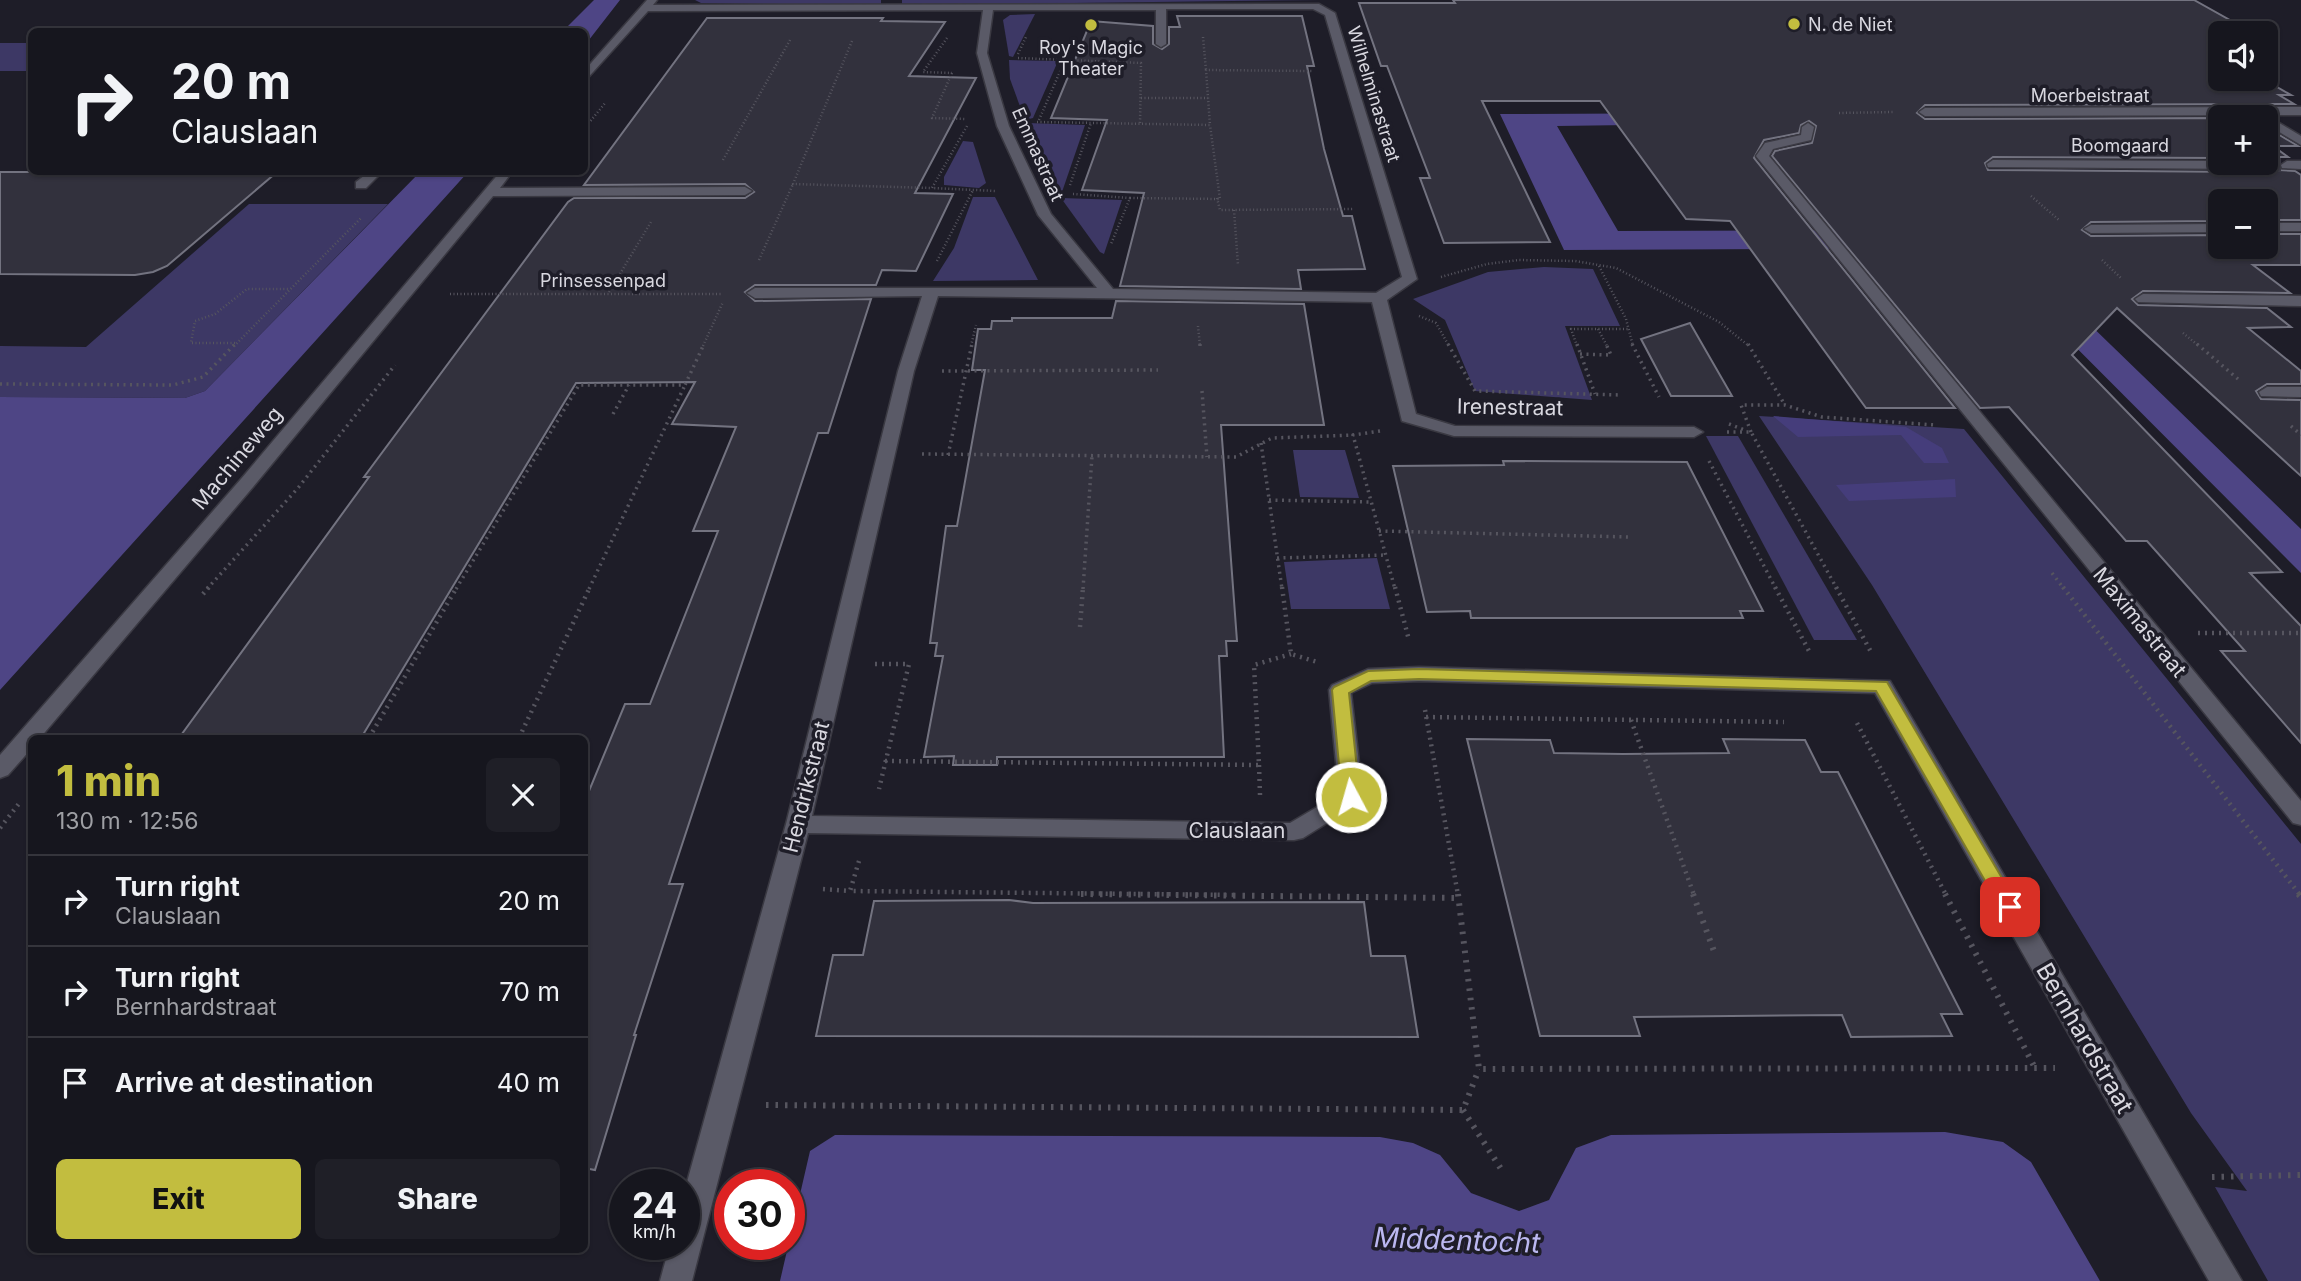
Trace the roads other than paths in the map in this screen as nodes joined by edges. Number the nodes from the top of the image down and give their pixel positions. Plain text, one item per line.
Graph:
1 (649, 4) edge
2 (1161, 7) junction
3 (988, 9) junction
4 (1161, 44) dead end
5 (588, 74) edge
6 (2301, 111) edge
7 (1925, 112) dead end
8 (2278, 114) edge
9 (2208, 115) edge
10 (1808, 127) dead end
11 (2278, 127) edge
12 (2301, 141) edge
13 (1993, 164) dead end
14 (2208, 165) edge
15 (2287, 165) tunnel mouth
16 (2301, 165) edge
17 (373, 175) edge
18 (503, 175) edge
19 (361, 185) dead end
20 (745, 191) dead end
21 (488, 192) junction
22 (2278, 227) edge
23 (2301, 227) edge
24 (2208, 228) edge
25 (2091, 229) dead end
26 (1106, 290) junction
27 (750, 293) road end
28 (926, 293) junction
29 (1379, 298) junction
30 (2144, 299) road end
31 (2301, 301) edge
32 (2267, 392) dead end
33 (2301, 392) edge
34 (1694, 432) road end
35 (1881, 686) joint
36 (30, 735) edge
37 (28, 737) edge
38 (0, 770) edge
39 (2301, 817) edge
40 (798, 824) junction
41 (676, 1281) edge
42 (2226, 1281) edge

1 - 3 street, Wilhelminastraat
1 - 5 street
2 - 3 street, Wilhelminastraat
2 - 4 street
2 - 29 street, Wilhelminastraat
3 - 26 street, Emmastraat
6 - 8 street
7 - 9 street, Moerbeistraat
10 - 39 street, Maximastraat
11 - 12 street
13 - 14 street, Boomgaard
15 - 16 street
17 - 19 street
18 - 21 street, Machineweg
20 - 21 street
21 - 36 street, Machineweg
22 - 23 street
24 - 25 street
26 - 28 street
26 - 29 street
27 - 28 street
28 - 40 street, Hendrikstraat
29 - 34 street, Irenestraat
30 - 31 street
32 - 33 street
35 - 40 street, Clauslaan
35 - 42 street, Bernhardstraat
37 - 38 street, Machineweg
40 - 41 street, Hendrikstraat

